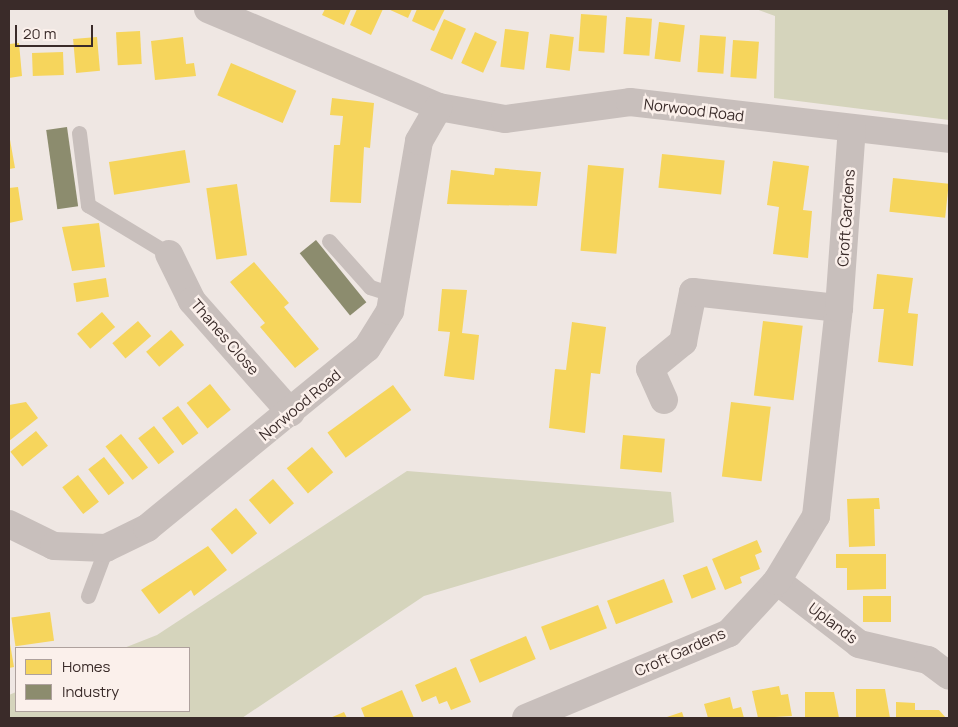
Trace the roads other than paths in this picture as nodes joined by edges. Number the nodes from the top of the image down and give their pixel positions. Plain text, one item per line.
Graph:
1 (209, 9) edge
2 (439, 107) junction
3 (852, 128) junction
4 (78, 133) dead end
5 (949, 139) edge
6 (329, 241) dead end
7 (169, 254) joint
8 (395, 295) junction
9 (840, 308) junction
10 (664, 400) dead end
11 (292, 413) junction
12 (10, 529) edge
13 (106, 548) junction
14 (777, 581) junction
15 (88, 596) dead end
16 (949, 676) edge
17 (526, 718) edge

1 - 2 street, Norwood Road
2 - 3 street, Norwood Road
2 - 8 street, Norwood Road
3 - 5 street, Norwood Road
3 - 9 street, Croft Gardens
4 - 7 lane
6 - 8 lane
7 - 11 street, Thanes Close
8 - 11 street, Norwood Road
9 - 10 street
9 - 14 street, Croft Gardens
11 - 13 street, Norwood Road
12 - 13 street, Norwood Road
13 - 15 lane
14 - 16 street, Uplands
14 - 17 street, Croft Gardens

